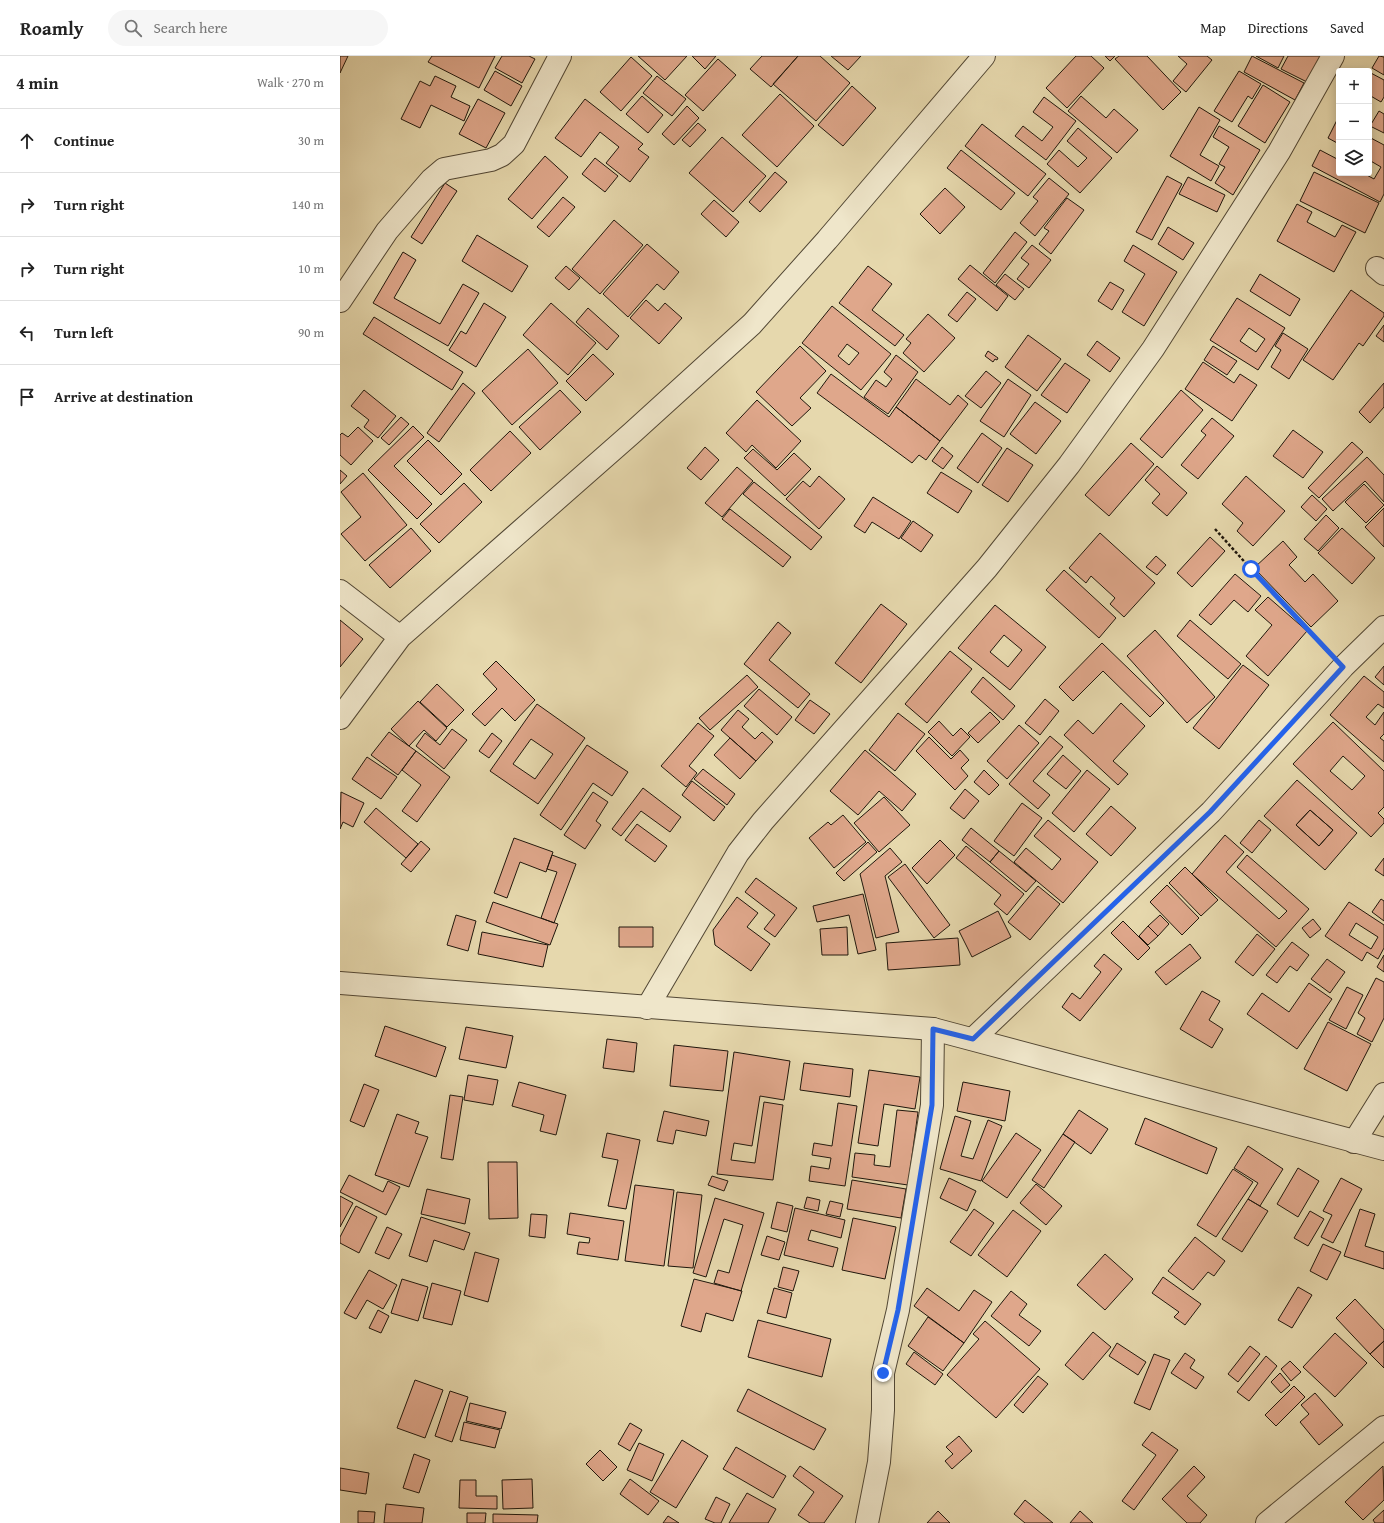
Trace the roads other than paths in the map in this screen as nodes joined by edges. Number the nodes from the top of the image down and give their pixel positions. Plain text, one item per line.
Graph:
1 (560, 56) edge
2 (984, 56) edge
3 (1333, 56) edge
4 (340, 301) edge
5 (340, 592) edge
6 (1384, 627) edge
7 (400, 637) junction
8 (340, 718) edge
9 (340, 983) edge
10 (647, 1008) junction
11 (933, 1029) junction
12 (973, 1039) junction
13 (1384, 1094) edge
14 (1354, 1142) junction
15 (1384, 1149) edge
16 (1384, 1427) edge
17 (867, 1523) edge
18 (1267, 1523) edge

1 - 4 street
2 - 7 street
3 - 10 street
5 - 7 street
6 - 12 street
7 - 8 street
9 - 10 street
10 - 11 street
11 - 12 street
11 - 17 street
12 - 14 street
13 - 14 street
14 - 15 street
16 - 18 street

